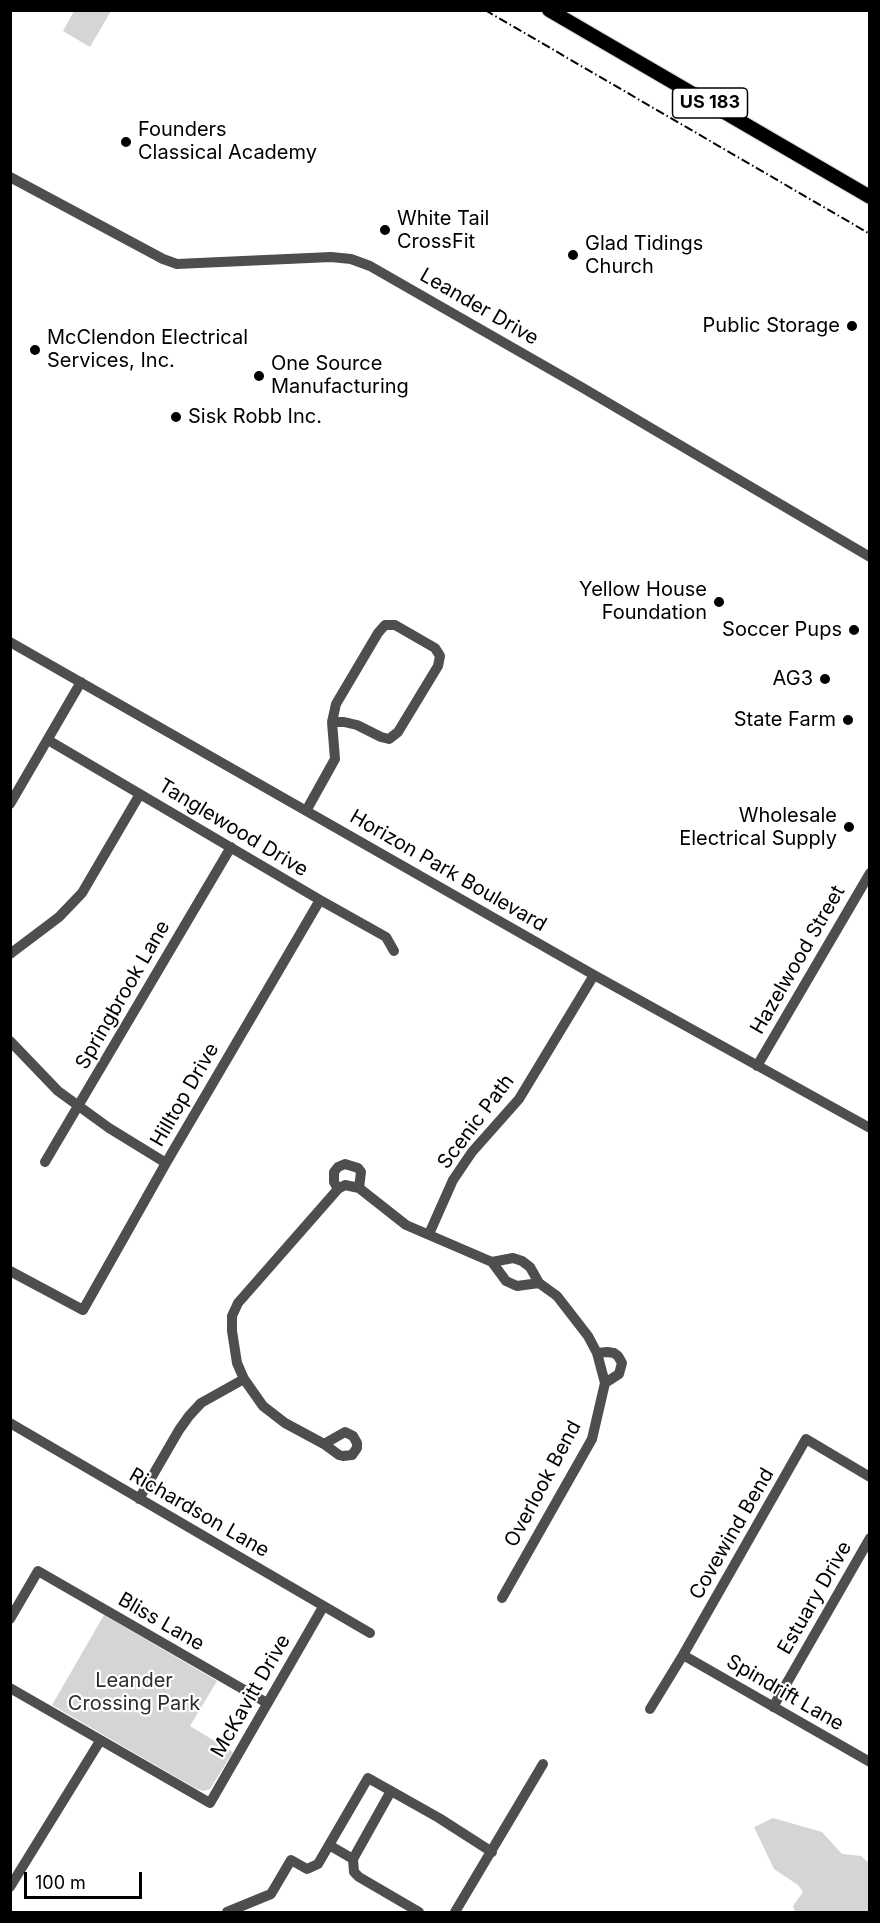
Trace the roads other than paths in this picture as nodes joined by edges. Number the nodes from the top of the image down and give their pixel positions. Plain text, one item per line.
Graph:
1 (549, 10) edge
2 (10, 177) edge
3 (870, 197) edge
4 (870, 557) edge
5 (10, 642) edge
6 (81, 682) junction
7 (332, 722) junction
8 (48, 740) junction
9 (140, 794) junction
10 (10, 804) edge
11 (306, 811) junction
12 (231, 847) junction
13 (870, 873) edge
14 (320, 900) junction
15 (394, 951) dead end
16 (10, 954) edge
17 (594, 975) junction
18 (10, 1041) edge
19 (757, 1066) junction
20 (78, 1107) junction
21 (870, 1128) edge
22 (45, 1162) dead end
23 (166, 1163) junction
24 (359, 1188) junction
25 (338, 1189) junction
26 (429, 1234) junction
27 (492, 1262) junction
28 (10, 1271) edge
29 (539, 1283) junction
30 (597, 1353) junction
31 (244, 1379) junction
32 (604, 1383) junction
33 (10, 1423) edge
34 (324, 1444) dead end
35 (870, 1477) edge
36 (139, 1499) junction
37 (870, 1538) edge
38 (502, 1598) dead end
39 (323, 1607) junction
40 (10, 1619) edge
41 (370, 1633) dead end
42 (683, 1656) junction
43 (10, 1688) edge
44 (267, 1703) junction
45 (773, 1707) junction
46 (650, 1709) dead end
47 (100, 1741) junction
48 (868, 1757) edge
49 (543, 1764) dead end
50 (391, 1791) junction
51 (329, 1845) junction
52 (492, 1852) junction
53 (353, 1859) junction
54 (10, 1887) edge
55 (227, 1912) edge
56 (418, 1912) edge
57 (455, 1912) edge

1 - 3 main road, US 183
2 - 4 street, Leander Drive
5 - 6 street, Horizon Park Boulevard
6 - 8 street
6 - 11 street, Horizon Park Boulevard
7 - 7 street
7 - 11 street
8 - 9 street, Tanglewood Drive
8 - 10 street
9 - 12 street, Tanglewood Drive
9 - 16 street
11 - 17 street, Horizon Park Boulevard
12 - 14 street, Tanglewood Drive
12 - 20 street, Springbrook Lane
13 - 19 street, Hazelwood Street
14 - 15 street, Tanglewood Drive
14 - 23 street, Hilltop Drive
17 - 19 street, Horizon Park Boulevard
17 - 26 street, Scenic Path
18 - 20 street
19 - 21 street, Horizon Park Boulevard
20 - 22 street, Springbrook Lane
20 - 23 street
23 - 28 street, Hilltop Drive
24 - 25 street
24 - 25 street, Overlook Bend
24 - 26 street, Overlook Bend
25 - 31 street, Overlook Bend
26 - 27 street, Overlook Bend
27 - 29 street, Overlook Bend
27 - 29 street, Overlook Bend
29 - 30 street, Overlook Bend
30 - 32 street, Overlook Bend
30 - 32 street, Overlook Bend
31 - 34 street, Overlook Bend
31 - 36 street
32 - 38 street, Overlook Bend
33 - 36 street, Richardson Lane
35 - 42 street, Covewind Bend
36 - 39 street, Richardson Lane
37 - 45 street, Estuary Drive
39 - 41 street, Richardson Lane
39 - 44 street, McKavitt Drive
40 - 44 street, Bliss Lane
42 - 45 street, Spindrift Lane
42 - 46 street, Covewind Bend
43 - 47 street
44 - 47 street, McKavitt Drive
45 - 48 street, Spindrift Lane
47 - 54 street
49 - 52 street
50 - 51 street
50 - 52 street
50 - 53 street
51 - 53 street
51 - 55 street
52 - 57 street
53 - 56 street

